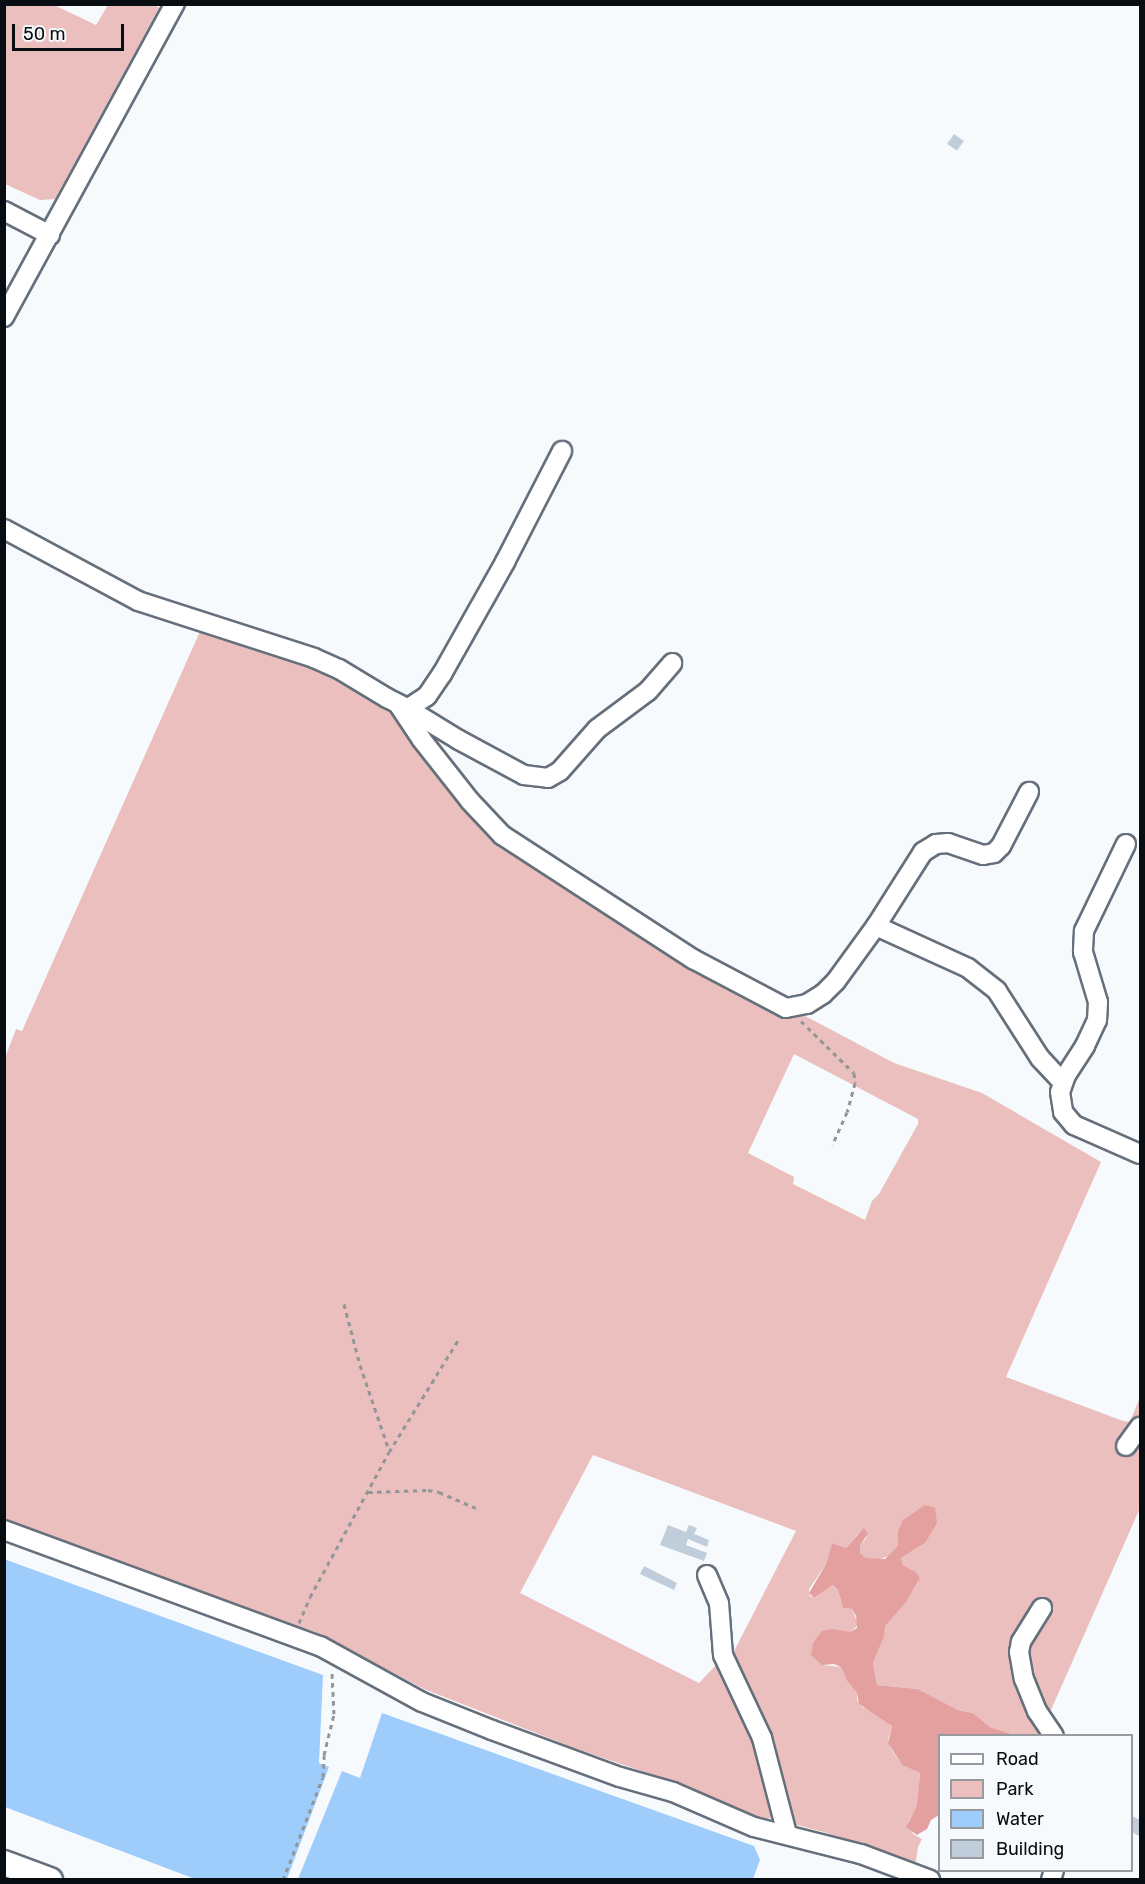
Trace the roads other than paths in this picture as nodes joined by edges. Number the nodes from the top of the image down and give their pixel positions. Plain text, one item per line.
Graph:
1 (175, 4) edge
2 (4, 211) edge
3 (50, 235) junction
4 (4, 317) edge
5 (562, 451) dead end
6 (4, 529) edge
7 (672, 663) dead end
8 (401, 705) junction
9 (1029, 792) dead end
10 (1126, 844) dead end
11 (876, 926) junction
12 (1062, 1082) junction
13 (1140, 1154) edge
14 (1140, 1427) edge
15 (1126, 1446) dead end
16 (4, 1530) edge
17 (707, 1575) dead end
18 (1042, 1608) dead end
19 (1053, 1734) edge
20 (787, 1834) junction
21 (4, 1863) edge
22 (50, 1880) edge
23 (930, 1880) edge

1 - 3 lane
2 - 3 lane
3 - 4 lane
5 - 8 lane
6 - 8 lane
7 - 8 lane
8 - 11 lane
9 - 11 lane
10 - 12 lane
11 - 12 lane
12 - 13 lane
14 - 15 lane
16 - 20 lane
17 - 20 lane
18 - 19 lane
20 - 23 lane
21 - 22 main road

